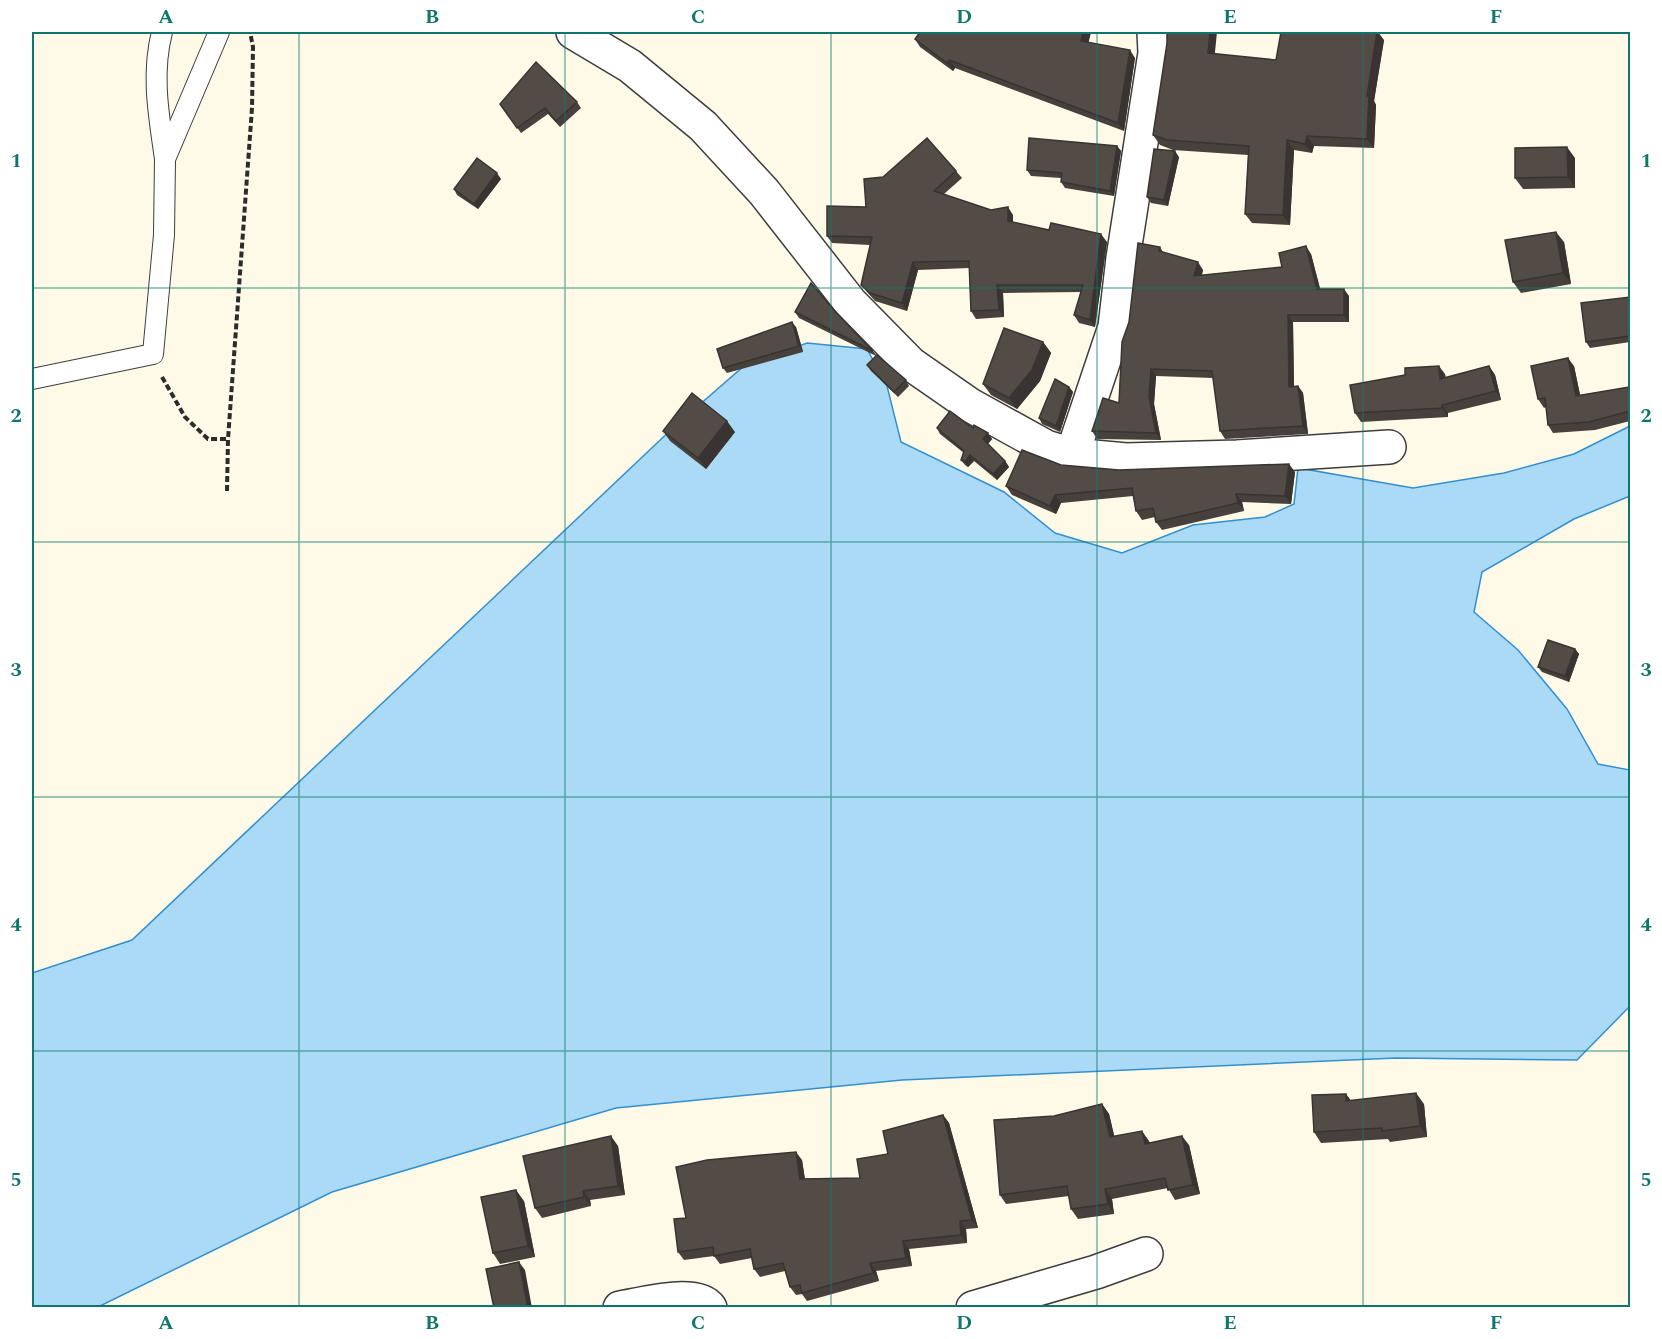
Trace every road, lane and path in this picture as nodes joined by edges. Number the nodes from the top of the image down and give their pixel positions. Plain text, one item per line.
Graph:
1 (162, 32) edge
2 (219, 32) edge
3 (250, 32) edge
4 (573, 32) edge
5 (1154, 32) edge
6 (165, 159) junction
7 (153, 354) junction
8 (32, 378) edge
9 (228, 439) junction
10 (1389, 447) dead end
11 (1072, 455) junction
12 (227, 491) dead end
13 (1146, 1254) dead end
14 (620, 1308) edge
15 (710, 1308) edge
16 (973, 1308) edge

1 - 6 lane
2 - 6 lane
3 - 9 path
4 - 11 street
5 - 11 street
6 - 7 lane
7 - 8 lane
7 - 9 path
9 - 12 path
10 - 11 street
13 - 16 street
14 - 15 street

